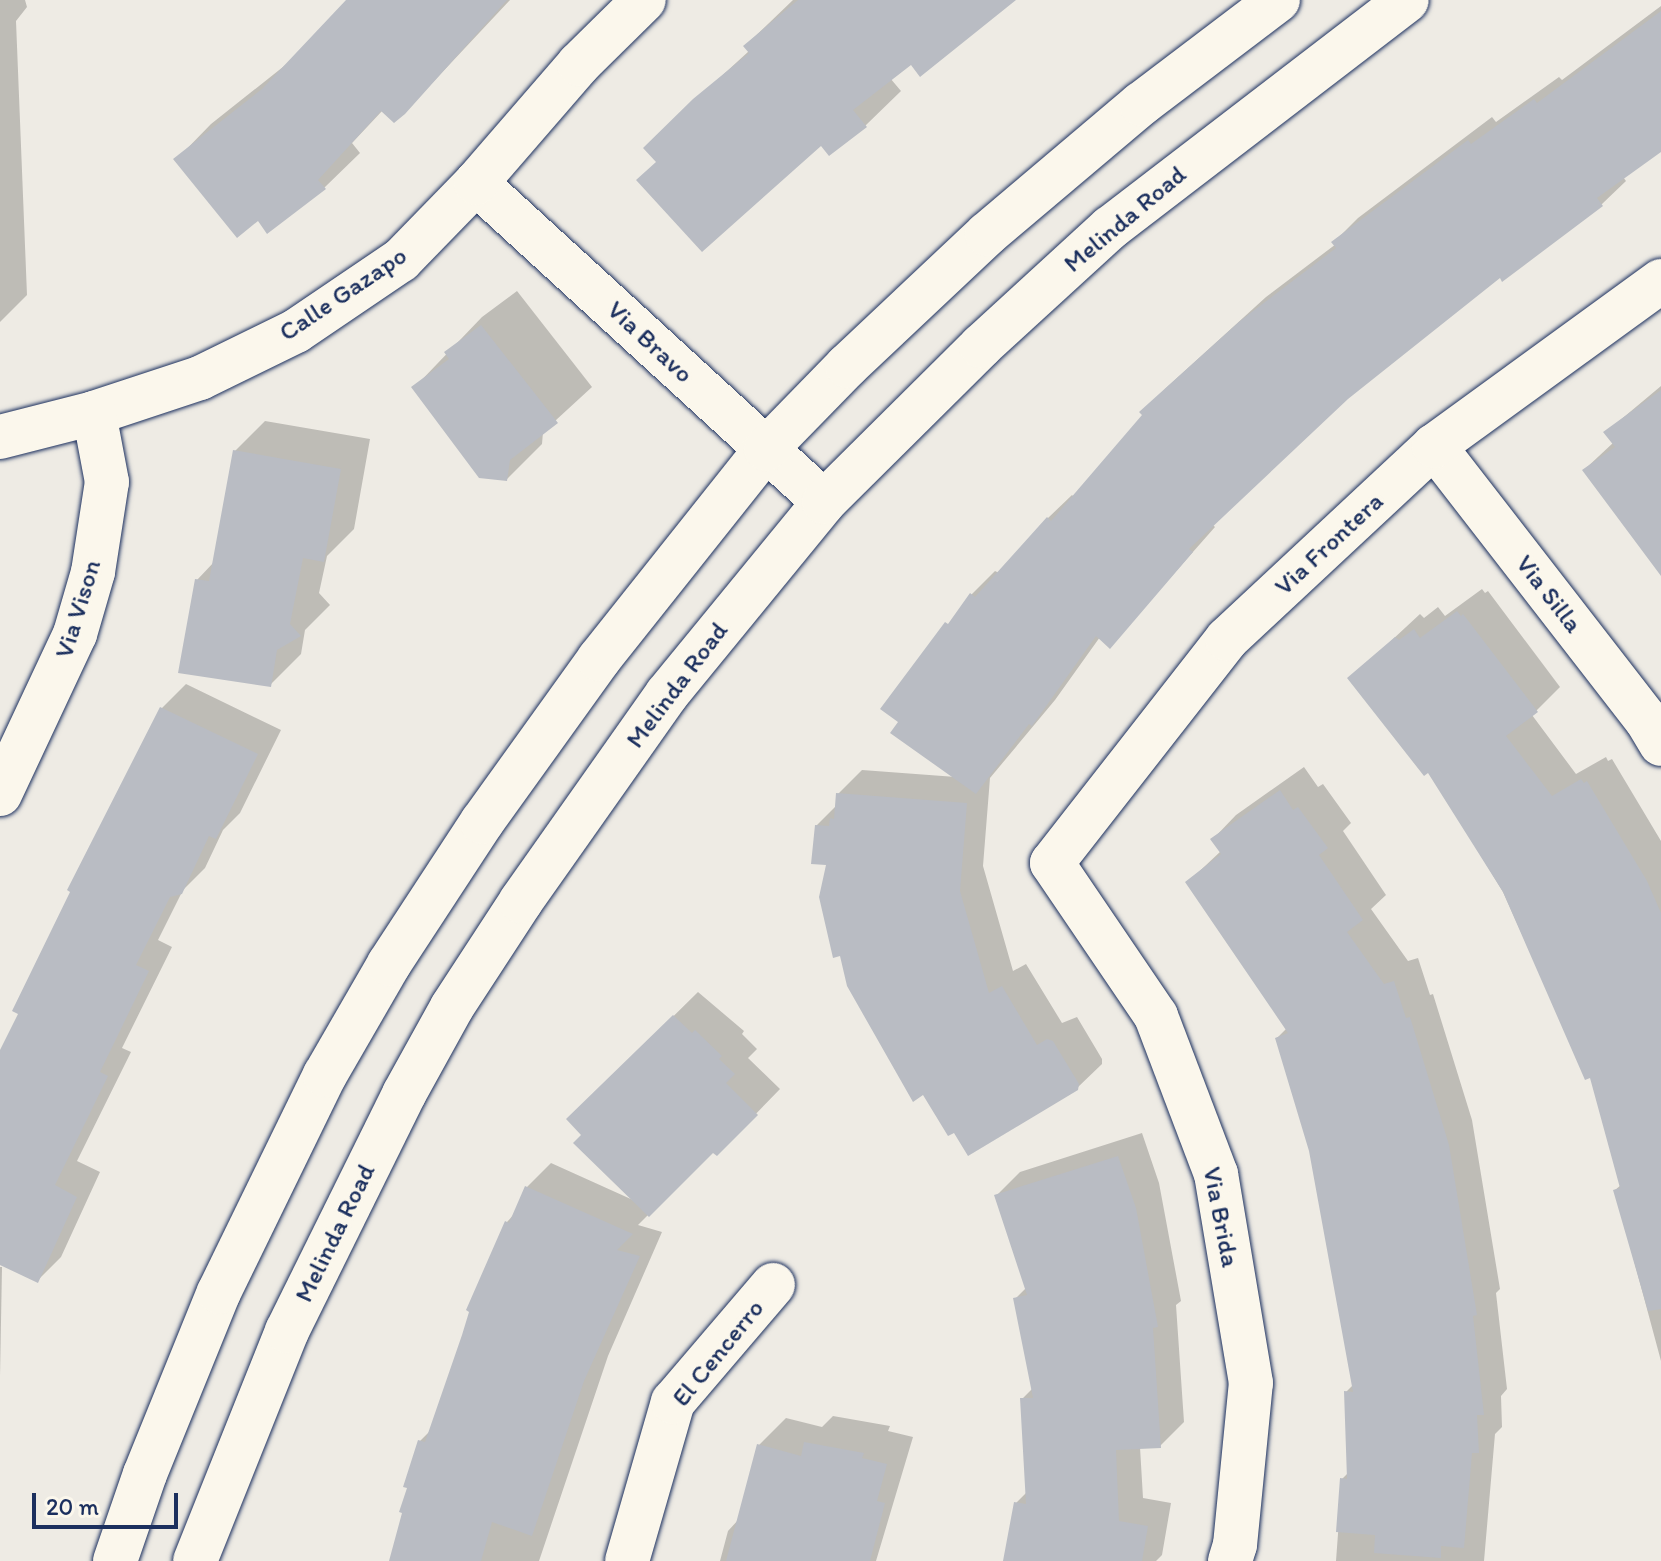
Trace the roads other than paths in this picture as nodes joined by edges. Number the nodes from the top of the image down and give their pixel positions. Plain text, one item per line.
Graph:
1 (644, 0) edge
2 (1278, 0) edge
3 (1407, 0) edge
4 (476, 183) junction
5 (1661, 281) edge
6 (94, 413) junction
7 (0, 437) edge
8 (1434, 446) junction
9 (766, 449) junction
10 (824, 502) junction
11 (1661, 744) edge
12 (0, 794) edge
13 (1052, 863) joint
14 (773, 1285) dead end
15 (115, 1561) edge
16 (195, 1561) edge
17 (627, 1561) edge
18 (1230, 1561) edge

1 - 4 street, Calle Gazapo
2 - 9 street
3 - 10 street, Melinda Road
4 - 6 street, Calle Gazapo
4 - 9 street, Via Bravo
5 - 8 street, Via Frontera
6 - 7 street, Calle Gazapo
6 - 12 street, Via Vison
8 - 11 street, Via Silla
8 - 13 street, Via Frontera
9 - 10 street, Via Bravo
9 - 15 street
10 - 16 street, Melinda Road
13 - 18 street, Via Brida
14 - 17 street, El Cencerro

